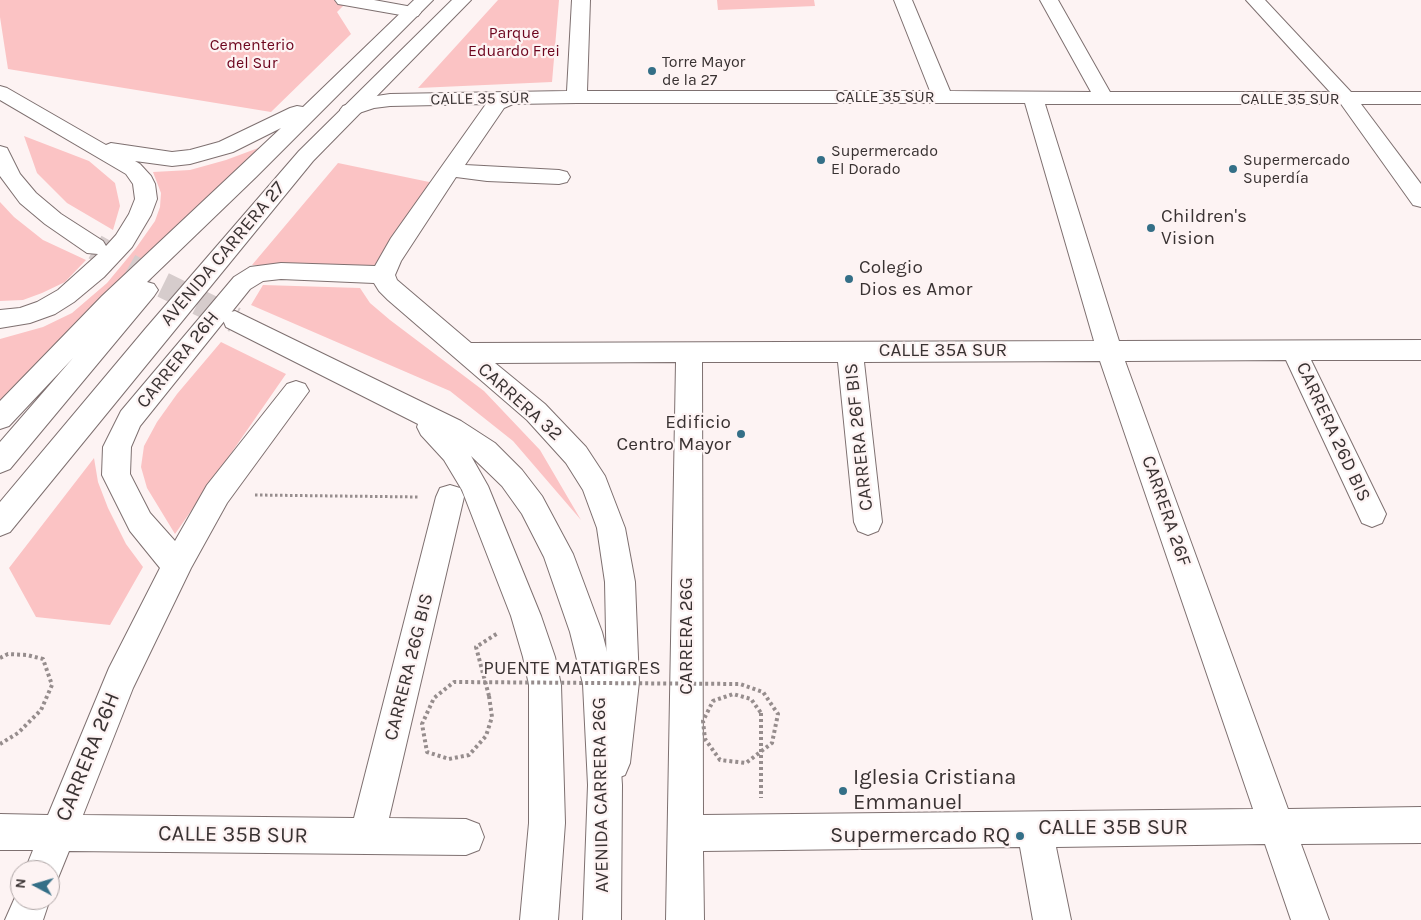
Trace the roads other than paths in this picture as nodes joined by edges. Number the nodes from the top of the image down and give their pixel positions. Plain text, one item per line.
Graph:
1 (344, 0) edge
2 (462, 0) edge
3 (581, 0) edge
4 (903, 0) edge
5 (1049, 0) edge
6 (1255, 0) edge
7 (418, 6) edge
8 (0, 92) edge
9 (325, 96) junction
10 (942, 97) junction
11 (510, 98) junction
12 (577, 98) junction
13 (1033, 98) junction
14 (1104, 98) junction
15 (1421, 98) edge
16 (1347, 99) junction
17 (350, 110) junction
18 (97, 148) junction
19 (0, 153) edge
20 (451, 170) junction
21 (248, 172) junction
22 (559, 177) dead end
23 (1421, 200) edge
24 (95, 248) tunnel mouth
25 (384, 274) junction
26 (0, 319) edge
27 (235, 320) tunnel mouth
28 (1294, 350) junction
29 (1421, 350) edge
30 (1110, 351) junction
31 (689, 352) junction
32 (850, 352) junction
33 (466, 353) junction
34 (296, 391) dead end
35 (416, 411) junction
36 (0, 418) edge
37 (0, 461) edge
38 (450, 497) road end
39 (1372, 514) dead end
40 (868, 522) dead end
41 (0, 524) edge
42 (177, 566) junction
43 (1421, 825) edge
44 (1277, 827) junction
45 (1035, 829) junction
46 (0, 832) edge
47 (57, 833) junction
48 (686, 834) junction
49 (605, 835) junction
50 (367, 836) junction
51 (466, 837) dead end
52 (47, 860) edge
53 (539, 920) edge
54 (602, 920) edge
55 (685, 920) edge
56 (1052, 920) edge
57 (1310, 920) edge

1 - 7 street
2 - 17 street, AVENIDA CARRERA 27
3 - 12 street
4 - 10 street
5 - 14 street
6 - 16 street
7 - 9 street, AVENIDA CARRERA 27
8 - 18 street
9 - 18 street
9 - 21 street, AVENIDA CARRERA 27
10 - 12 street, CALLE 35 SUR
10 - 13 street, CALLE 35 SUR
11 - 12 street, CALLE 35 SUR
11 - 17 street, CALLE 35 SUR
11 - 20 street
13 - 14 street, CALLE 35 SUR
13 - 30 street, CARRERA 26F
14 - 16 street, CALLE 35 SUR
15 - 16 street, CALLE 35 SUR
16 - 23 street
17 - 41 street, AVENIDA CARRERA 27
18 - 26 street
19 - 24 street
20 - 22 street
20 - 25 street
21 - 36 street, AVENIDA CARRERA 27
21 - 37 street, AVENIDA CARRERA 27
25 - 33 street, CARRERA 32
25 - 42 street, CARRERA 26H
27 - 35 street, AVENIDA CARRERA 26G
28 - 29 street, CALLE 35A SUR
28 - 30 street, CALLE 35A SUR
28 - 39 street, CARRERA 26D BIS
30 - 32 street, CALLE 35A SUR
30 - 44 street, CARRERA 26F
31 - 32 street, CALLE 35A SUR
31 - 33 street, CALLE 35A SUR
31 - 48 street, CARRERA 26G
32 - 40 street, CARRERA 26F BIS
33 - 49 street, CARRERA 32
34 - 42 street, CARRERA 26H
35 - 49 street, AVENIDA CARRERA 26G
35 - 53 street, AVENIDA CARRERA 26G
38 - 50 street, CARRERA 26G BIS
42 - 47 street, CARRERA 26H
43 - 44 street, CALLE 35B SUR
44 - 45 street, CALLE 35B SUR
44 - 57 street, CARRERA 26F
45 - 48 street, CALLE 35B SUR
45 - 56 street
46 - 47 street, CALLE 35B SUR
47 - 50 street, CALLE 35B SUR
47 - 52 street, CARRERA 26H
48 - 55 street, CARRERA 26G
49 - 54 street, AVENIDA CARRERA 26G
50 - 51 street, CALLE 35B SUR

